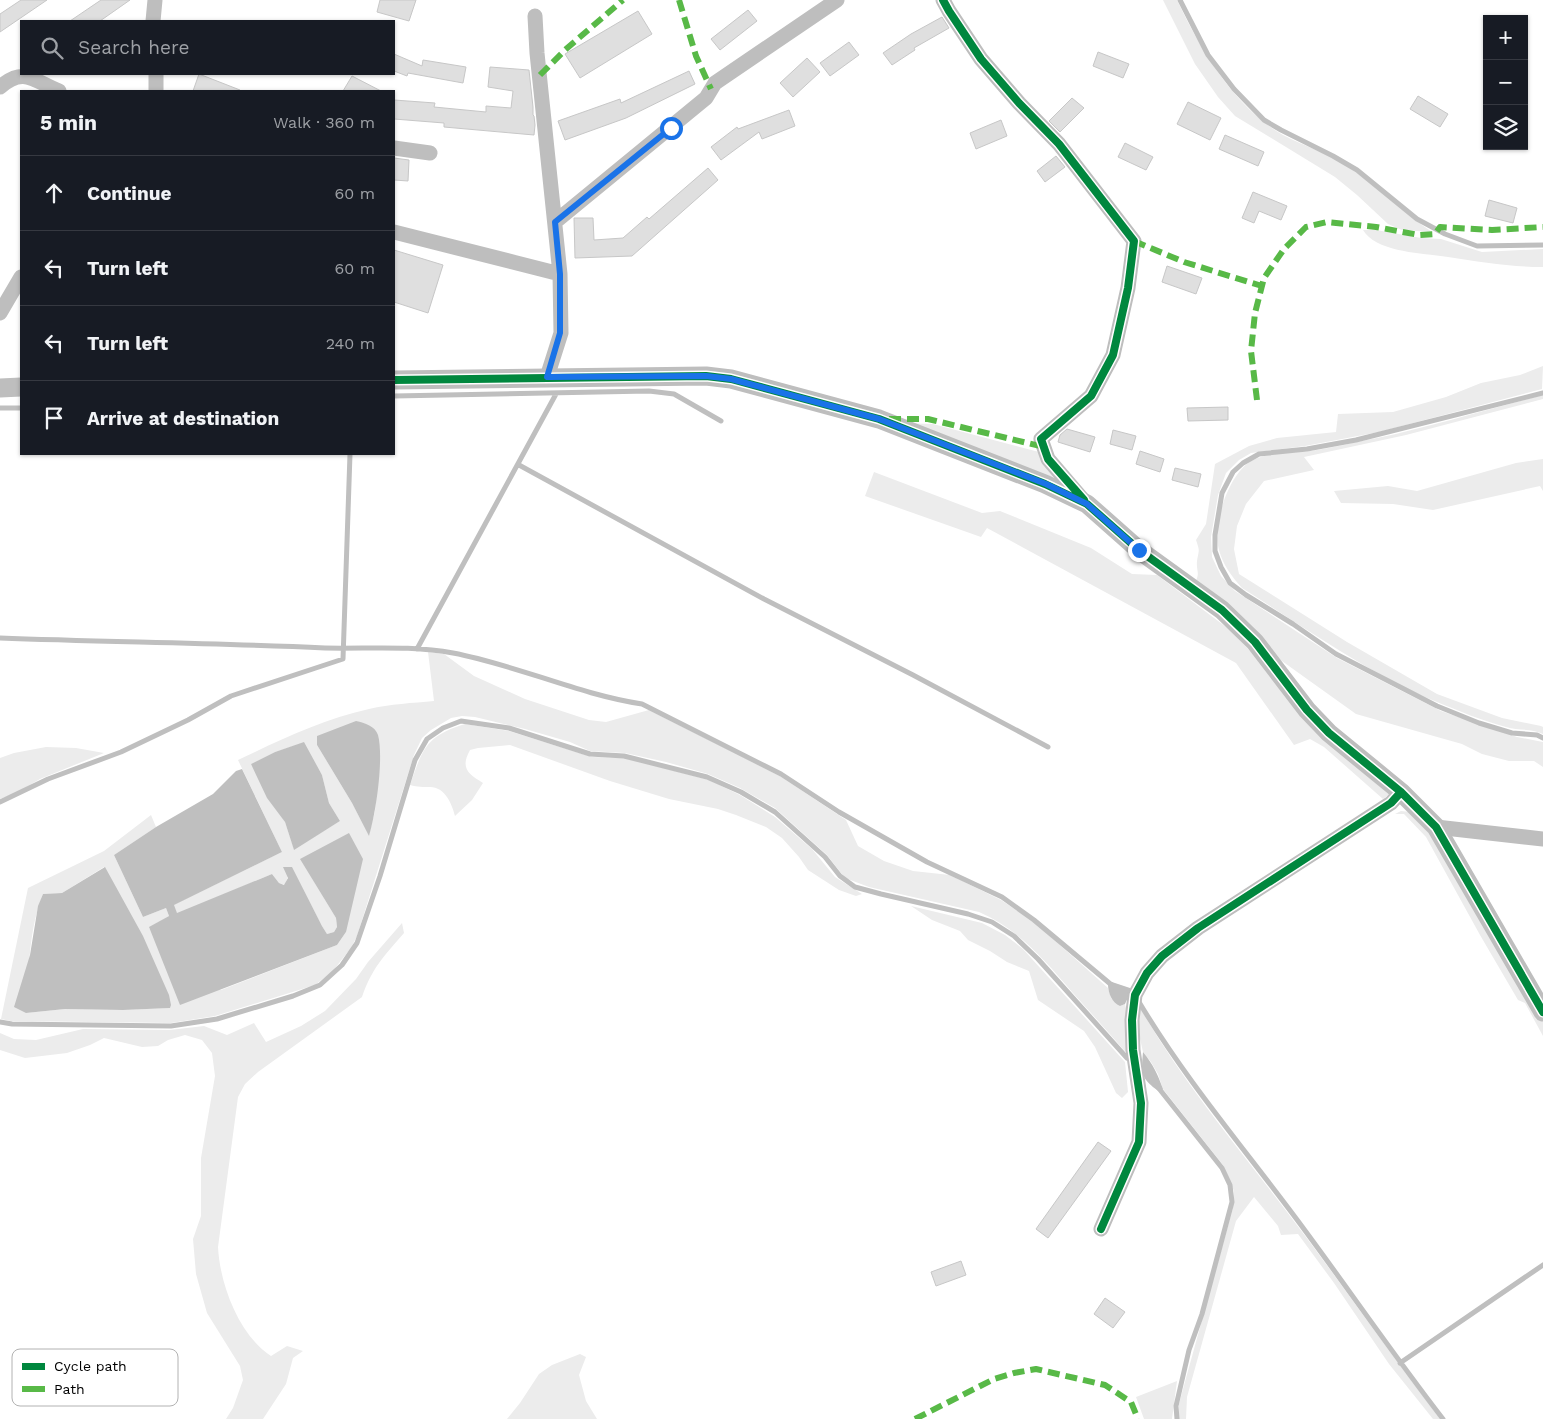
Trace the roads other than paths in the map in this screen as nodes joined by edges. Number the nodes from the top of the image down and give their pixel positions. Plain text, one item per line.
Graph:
1 (156, 0) edge
2 (837, 0) edge
3 (943, 0) edge
4 (535, 16) dead end
5 (153, 20) edge
6 (22, 75) edge
7 (22, 75) edge
8 (156, 75) edge
9 (0, 87) edge
10 (57, 90) edge
11 (156, 90) edge
12 (395, 148) edge
13 (430, 153) dead end
14 (555, 222) junction
15 (395, 232) edge
16 (560, 274) junction
17 (20, 278) edge
18 (0, 313) edge
19 (547, 377) junction
20 (395, 380) edge
21 (0, 388) edge
22 (20, 388) edge
23 (1087, 504) junction
24 (1402, 792) junction
25 (1436, 827) junction
26 (1543, 839) edge
27 (1543, 1012) edge
28 (1101, 1228) dead end

1 - 5 street
2 - 14 street
3 - 23 street
4 - 14 street
6 - 9 street
7 - 10 street
8 - 11 street
12 - 13 street
14 - 16 street
15 - 16 street
16 - 19 street
17 - 18 street
19 - 20 street
19 - 23 street
21 - 22 street
23 - 24 street
24 - 25 street
24 - 28 street
25 - 26 street
25 - 27 street

